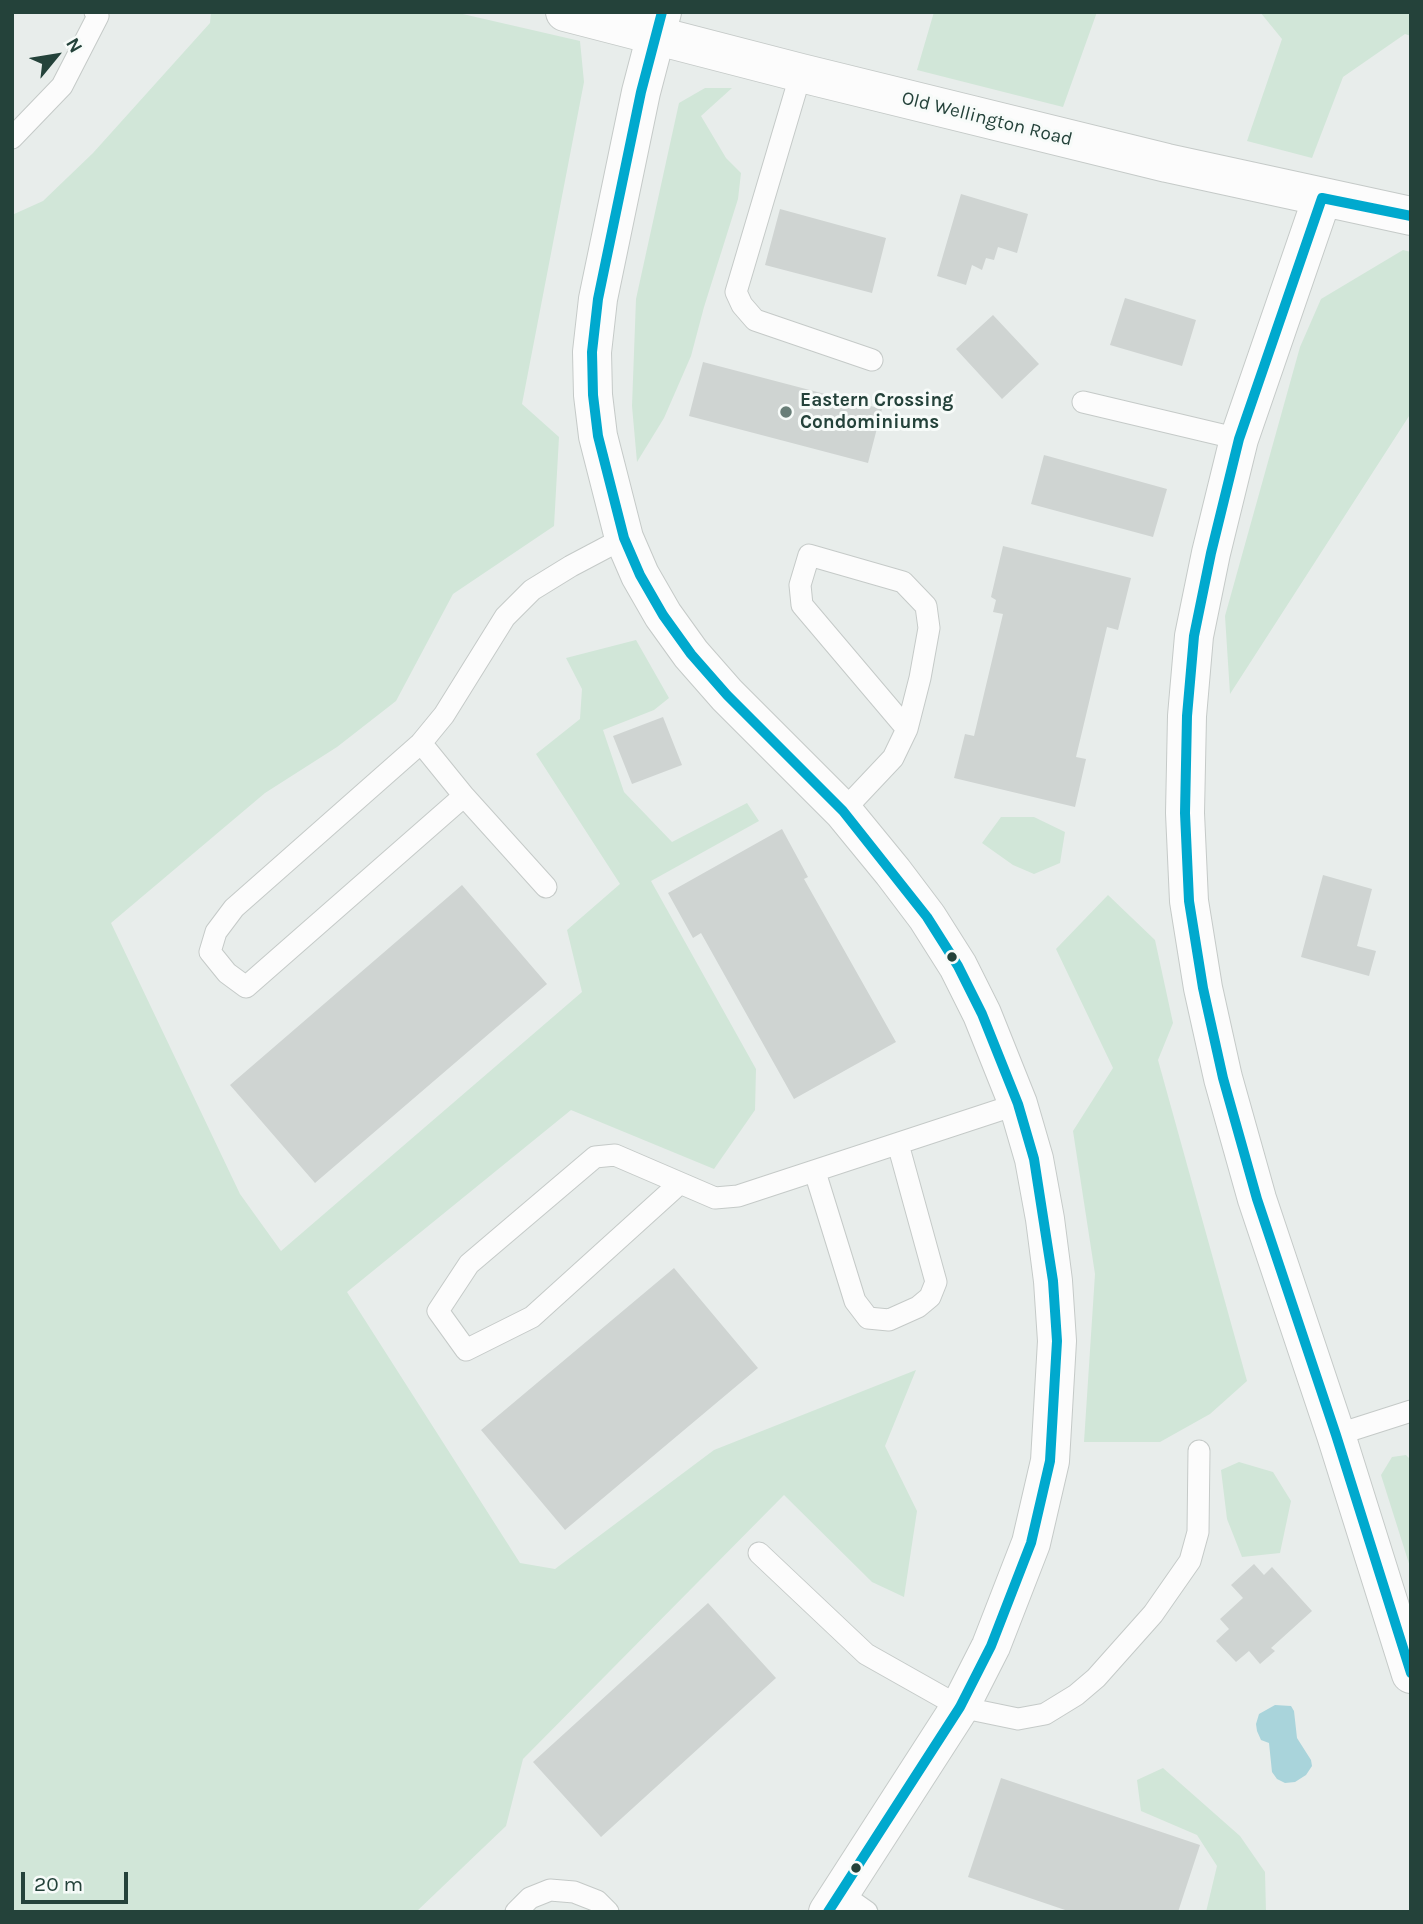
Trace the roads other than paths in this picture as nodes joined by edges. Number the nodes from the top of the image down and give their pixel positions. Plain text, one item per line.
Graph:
1 (95, 12) edge
2 (565, 12) edge
3 (659, 24) edge
4 (801, 73) junction
5 (12, 138) edge
6 (1322, 198) junction
7 (1411, 216) edge
8 (872, 359) dead end
9 (1083, 402) dead end
10 (1239, 439) junction
11 (624, 538) junction
12 (907, 729) junction
13 (421, 743) junction
14 (464, 796) junction
15 (843, 811) junction
16 (547, 887) dead end
17 (1018, 1104) junction
18 (898, 1144) junction
19 (815, 1172) junction
20 (679, 1184) junction
21 (1411, 1411) edge
22 (1336, 1435) junction
23 (1199, 1451) dead end
24 (759, 1553) dead end
25 (1411, 1674) edge
26 (960, 1707) junction
27 (845, 1905) edge
28 (516, 1912) edge
29 (608, 1912) edge

1 - 5 lane
2 - 3 street, Old Wellington Road
3 - 4 street, Old Wellington Road
3 - 11 street
4 - 6 street, Old Wellington Road
4 - 8 lane
6 - 7 street, Old Wellington Road
6 - 10 street
9 - 10 lane
10 - 22 street
11 - 13 lane
11 - 15 street
12 - 12 lane
12 - 15 lane
13 - 14 lane
13 - 14 lane
14 - 16 lane
15 - 17 street
17 - 18 lane
17 - 26 street
18 - 19 lane
18 - 19 lane
19 - 20 lane
20 - 20 lane
21 - 22 lane
22 - 25 street
23 - 26 lane
24 - 26 lane
26 - 27 street
28 - 29 lane

